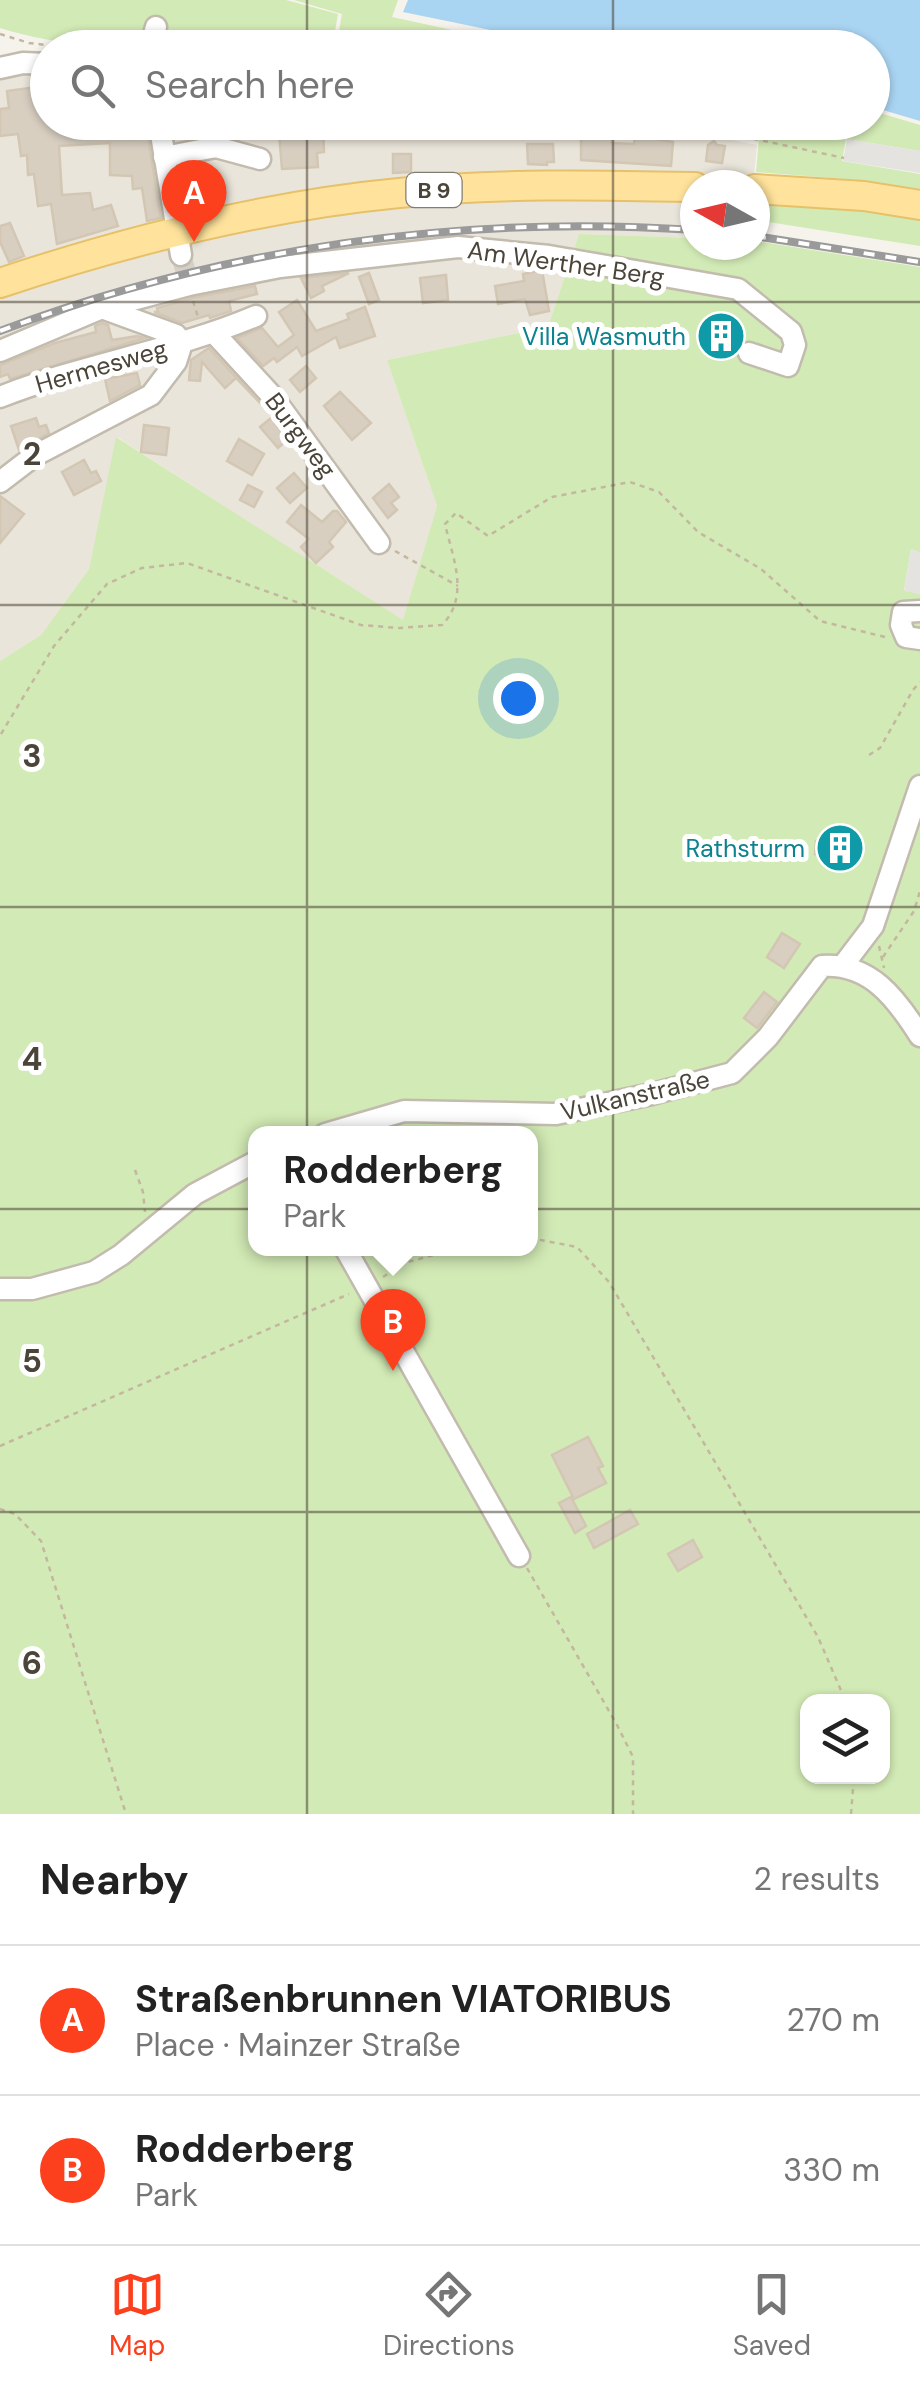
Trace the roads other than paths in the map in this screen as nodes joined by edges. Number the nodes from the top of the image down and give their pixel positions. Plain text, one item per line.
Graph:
1 (3, 63) edge
2 (30, 64) edge
3 (162, 140) edge
4 (164, 157) junction
5 (260, 159) dead end
6 (680, 187) edge
7 (770, 190) edge
8 (920, 204) edge
9 (179, 243) junction
10 (0, 284) edge
11 (102, 308) junction
12 (256, 316) dead end
13 (209, 335) junction
14 (182, 343) junction
15 (0, 351) edge
16 (749, 353) dead end
17 (0, 397) edge
18 (0, 482) edge
19 (379, 542) road end
20 (920, 611) edge
21 (912, 636) edge
22 (920, 786) edge
23 (844, 964) junction
24 (920, 1036) edge
25 (352, 1126) edge
26 (248, 1166) edge
27 (350, 1256) edge
28 (0, 1289) edge
29 (519, 1556) road end

1 - 2 street
3 - 4 street
4 - 5 street
4 - 9 street
6 - 9 main road, B 9
7 - 8 main road
9 - 10 main road, B 9
11 - 14 street
11 - 15 street, Am Werther Berg
11 - 16 street, Am Werther Berg
12 - 13 street, Hermesweg
13 - 14 street, Hermesweg
13 - 19 street, Burgweg
14 - 17 street, Hermesweg
14 - 18 street
20 - 21 street
22 - 23 street
23 - 24 street
23 - 25 street, Vulkanstraße
26 - 28 street
27 - 29 street

